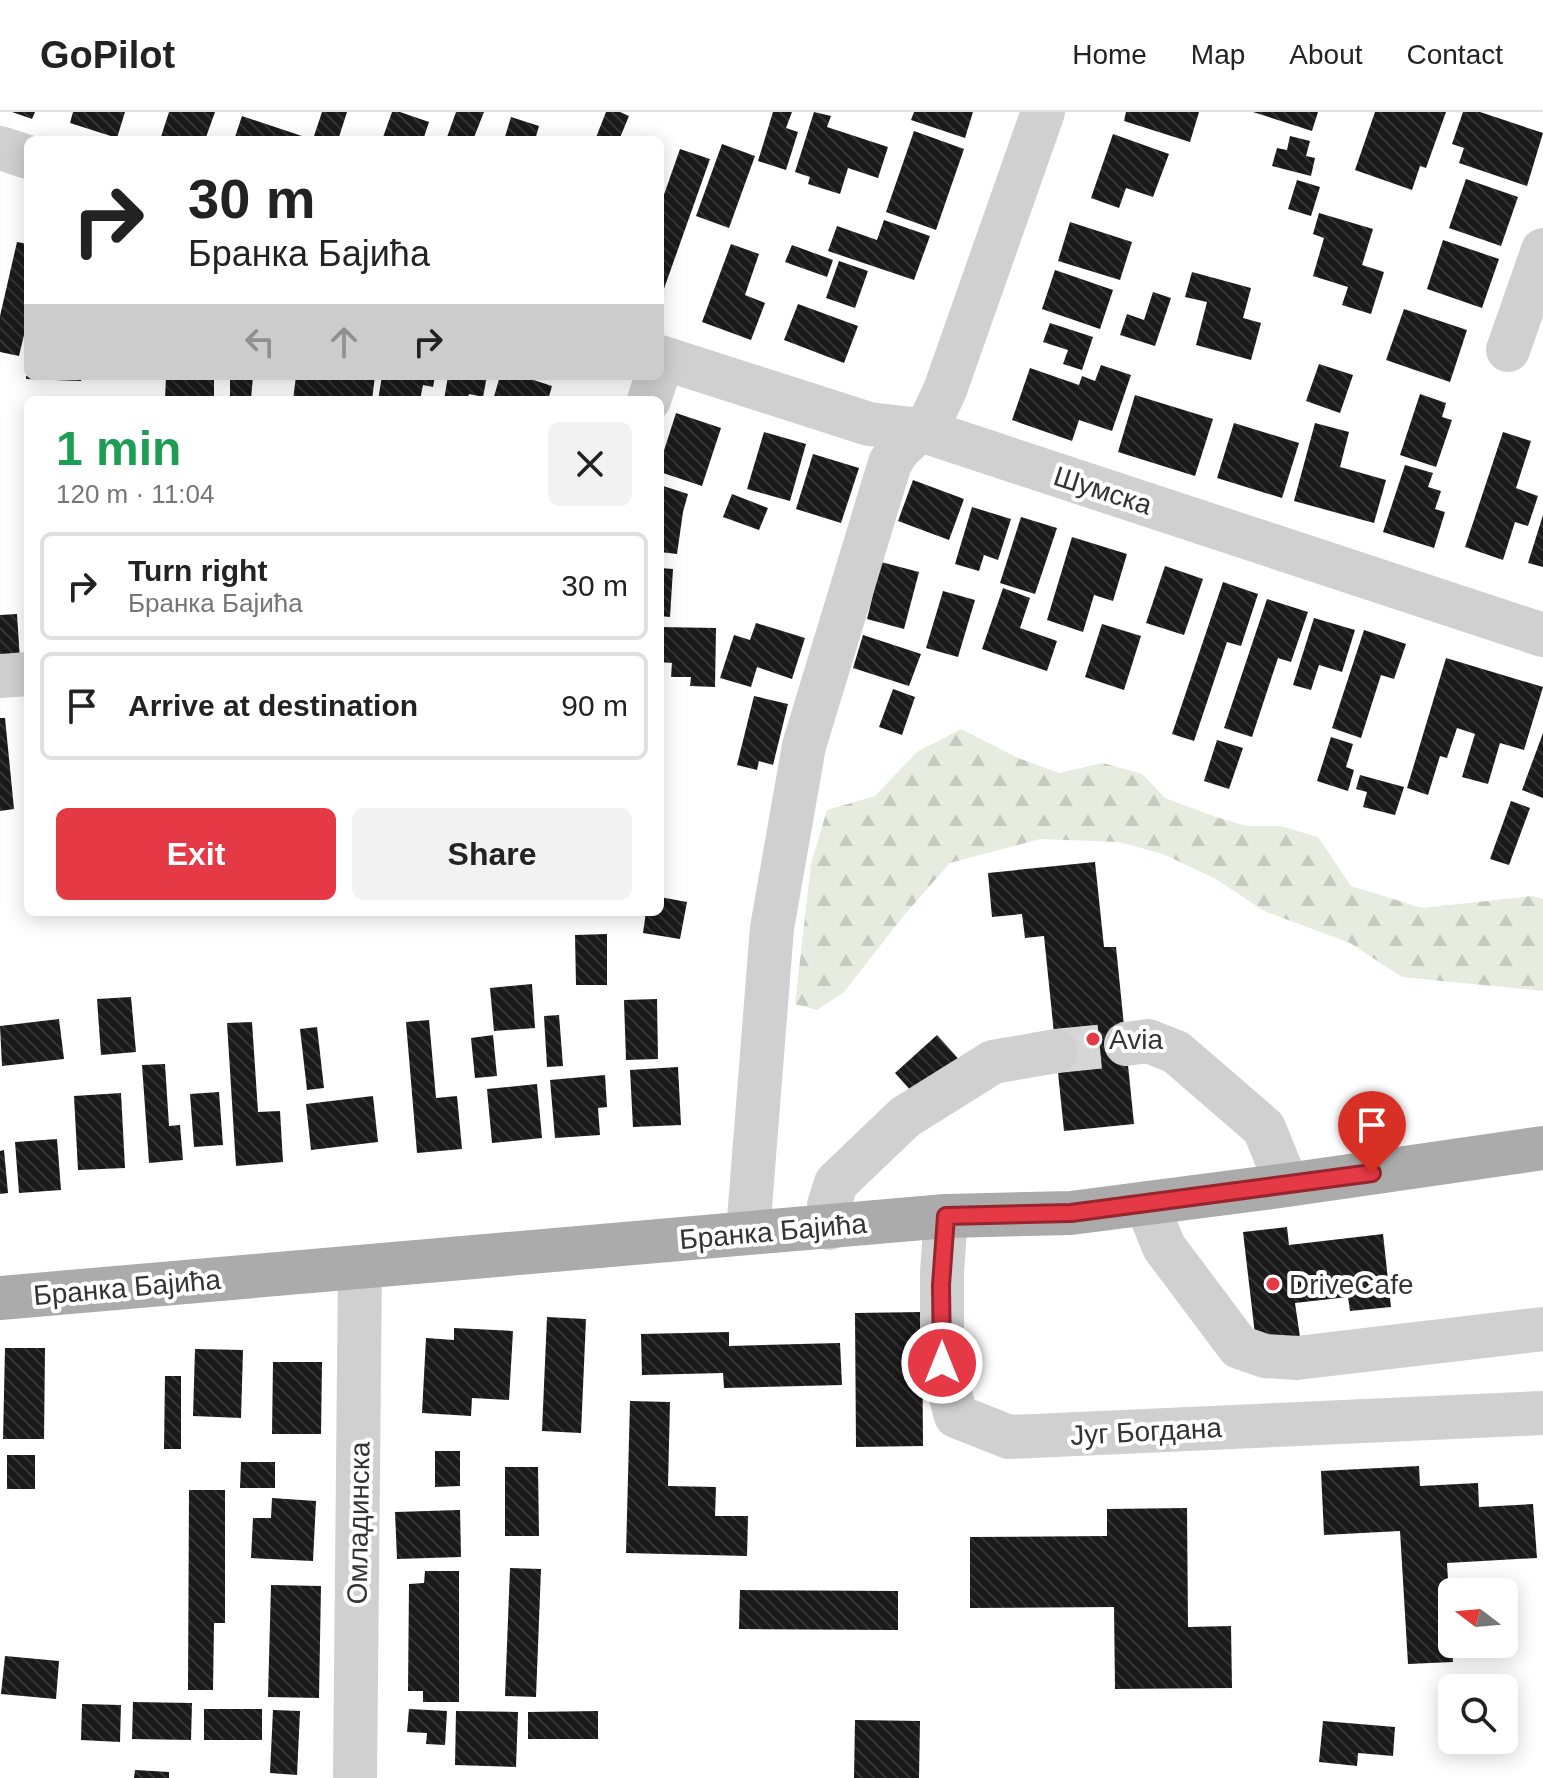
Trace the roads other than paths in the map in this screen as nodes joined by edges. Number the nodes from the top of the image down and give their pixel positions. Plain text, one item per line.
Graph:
1 (1043, 112) edge
2 (0, 148) edge
3 (24, 156) edge
4 (1543, 250) edge
5 (1508, 350) dead end
6 (664, 365) edge
7 (921, 430) junction
8 (1543, 635) edge
9 (24, 674) edge
10 (0, 676) edge
11 (1126, 1044) tunnel mouth
12 (1056, 1051) tunnel mouth
13 (1543, 1148) edge
14 (1287, 1185) junction
15 (1146, 1203) junction
16 (946, 1216) junction
17 (829, 1228) junction
18 (748, 1232) junction
19 (360, 1267) junction
20 (0, 1298) edge
21 (1543, 1329) edge
22 (1543, 1413) edge
23 (355, 1778) edge

1 - 7 street
2 - 3 street
4 - 5 street
6 - 7 street, Шумска
7 - 8 street, Шумска
7 - 18 street
9 - 10 street
11 - 14 street
12 - 17 street
13 - 14 main road, Бранка Бајића
14 - 15 main road, Бранка Бајића
15 - 16 main road, Бранка Бајића
15 - 21 street
16 - 17 main road, Бранка Бајића
16 - 22 street, Југ Богдана
17 - 18 main road, Бранка Бајића
18 - 19 main road, Бранка Бајића
19 - 20 main road, Бранка Бајића
19 - 23 street, Омладинска

